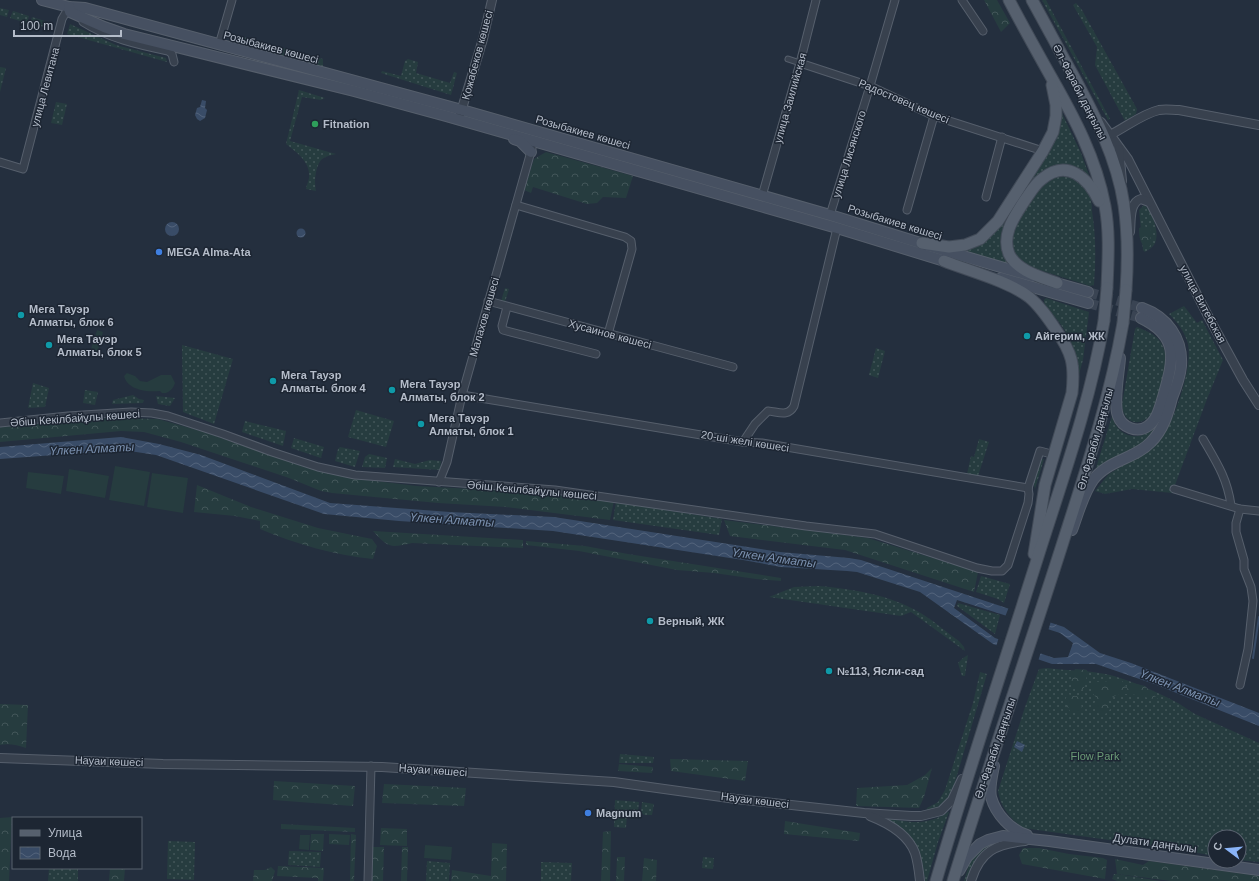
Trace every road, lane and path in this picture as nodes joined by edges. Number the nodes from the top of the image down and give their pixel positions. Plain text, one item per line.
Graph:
1 (42, 0) edge
2 (232, 0) edge
3 (492, 0) edge
4 (816, 0) edge
5 (895, 0) edge
6 (962, 0) edge
7 (1009, 0) edge
8 (1032, 0) edge
9 (70, 6) edge
10 (983, 31) dead end
11 (219, 45) junction
12 (788, 59) dead end
13 (174, 62) dead end
14 (800, 63) junction
15 (1049, 73) junction
16 (870, 86) junction
17 (1092, 110) junction
18 (460, 115) junction
19 (934, 116) junction
20 (472, 124) junction
21 (1259, 126) edge
22 (1114, 134) junction
23 (535, 136) junction
24 (1002, 137) junction
25 (1119, 147) junction
26 (1043, 151) junction
27 (531, 152) junction
28 (0, 162) edge
29 (762, 196) junction
30 (986, 196) dead end
31 (1149, 202) junction
32 (1124, 204) junction
33 (516, 205) junction
34 (907, 210) dead end
35 (830, 215) junction
36 (837, 228) junction
37 (1108, 232) junction
38 (922, 243) junction
39 (1128, 259) junction
40 (944, 261) junction
41 (1057, 283) junction
42 (1088, 292) tunnel mouth
43 (488, 301) junction
44 (1088, 303) tunnel mouth
45 (507, 307) junction
46 (1142, 308) tunnel mouth
47 (1141, 318) tunnel mouth
48 (1123, 323) junction
49 (608, 334) junction
50 (596, 354) dead end
51 (733, 367) dead end
52 (462, 395) junction
53 (1259, 405) edge
54 (0, 423) edge
55 (1203, 439) dead end
56 (744, 442) junction
57 (1055, 455) junction
58 (439, 482) junction
59 (1028, 488) junction
60 (1174, 489) dead end
61 (1231, 506) junction
62 (1240, 508) junction
63 (1259, 512) edge
64 (1029, 586) junction
65 (1047, 592) junction
66 (1240, 685) dead end
67 (981, 732) junction
68 (999, 738) junction
69 (0, 758) edge
70 (371, 766) junction
71 (864, 813) junction
72 (1038, 840) junction
73 (1049, 841) junction
74 (941, 866) junction
75 (1259, 870) edge
76 (368, 881) edge
77 (920, 881) edge
78 (933, 881) edge
79 (936, 881) edge
80 (953, 881) edge
81 (971, 881) edge

1 - 9 main road, Розыбакиев көшесі
2 - 11 street
3 - 18 street, Қожабеков көшесі
4 - 14 street, улица Заилийская
5 - 16 street, улица Лисянского
6 - 10 street
7 - 15 main road, Әл-Фараби даңғылы
8 - 17 main road, Әл-Фараби даңғылы
9 - 11 main road, Розыбакиев көшесі
9 - 13 street
9 - 18 main road, Розыбакиев көшесі
9 - 28 street, улица Левитана
11 - 18 main road, Розыбакиев көшесі
12 - 14 street, Радостовец көшесі
14 - 16 street, Радостовец көшесі
14 - 29 street, улица Заилийская
15 - 26 main road
15 - 37 main road, Әл-Фараби даңғылы
16 - 19 street, Радостовец көшесі
16 - 35 street, улица Лисянского
17 - 22 street, улица Витебская
17 - 32 main road, Әл-Фараби даңғылы
18 - 20 main road, Розыбакиев көшесі
18 - 23 main road, Розыбакиев көшесі
19 - 24 street, Радостовец көшесі
19 - 34 street
20 - 23 main road, Розыбакиев көшесі
20 - 27 main road
21 - 22 street
22 - 25 street, улица Витебская
23 - 27 street, Малахов көшесі
23 - 29 main road, Розыбакиев көшесі
23 - 36 main road, Розыбакиев көшесі
24 - 26 street, Радостовец көшесі
24 - 30 street
25 - 31 street, улица Витебская
25 - 32 street
26 - 38 main road
27 - 33 street, Малахов көшесі
29 - 35 main road, Розыбакиев көшесі
31 - 39 street
31 - 53 street, улица Витебская
32 - 39 main road, Әл-Фараби даңғылы
33 - 43 street, Малахов көшесі
33 - 49 street
35 - 38 main road, Розыбакиев көшесі
36 - 40 main road, Розыбакиев көшесі
36 - 56 street
37 - 41 main road
37 - 64 main road, Әл-Фараби даңғылы, bridge
38 - 41 main road, Розыбакиев көшесі
39 - 48 main road, Әл-Фараби даңғылы, bridge
40 - 44 main road
40 - 57 main road
41 - 42 main road, Розыбакиев көшесі
43 - 45 street, Хусаинов көшесі
43 - 52 street, Малахов көшесі
45 - 49 street, Хусаинов көшесі
45 - 50 street
46 - 65 main road
47 - 48 main road
48 - 65 main road, Әл-Фараби даңғылы
49 - 51 street, Хусаинов көшесі
52 - 56 street, 20-ші желі көшесі
52 - 58 street, Малахов көшесі
54 - 58 street, Әбіш Кекілбайұлы көшесі
55 - 61 street
56 - 59 street, 20-ші желі көшесі
57 - 59 street, Әбіш Кекілбайұлы көшесі
57 - 64 main road
58 - 59 street, Әбіш Кекілбайұлы көшесі
60 - 61 street
61 - 62 street
62 - 63 street
62 - 66 street
64 - 67 main road, Әл-Фараби даңғылы
65 - 68 main road, Әл-Фараби даңғылы
67 - 71 street, Науаи көшесі
67 - 74 main road, Әл-Фараби даңғылы
68 - 73 main road
68 - 80 main road, Әл-Фараби даңғылы
69 - 70 street, Науаи көшесі
70 - 71 street, Науаи көшесі
70 - 76 street
71 - 77 street, Науаи көшесі
72 - 73 main road
72 - 80 main road
72 - 81 street
73 - 75 main road, Дулати даңғылы
74 - 78 main road
74 - 79 main road, Әл-Фараби даңғылы

